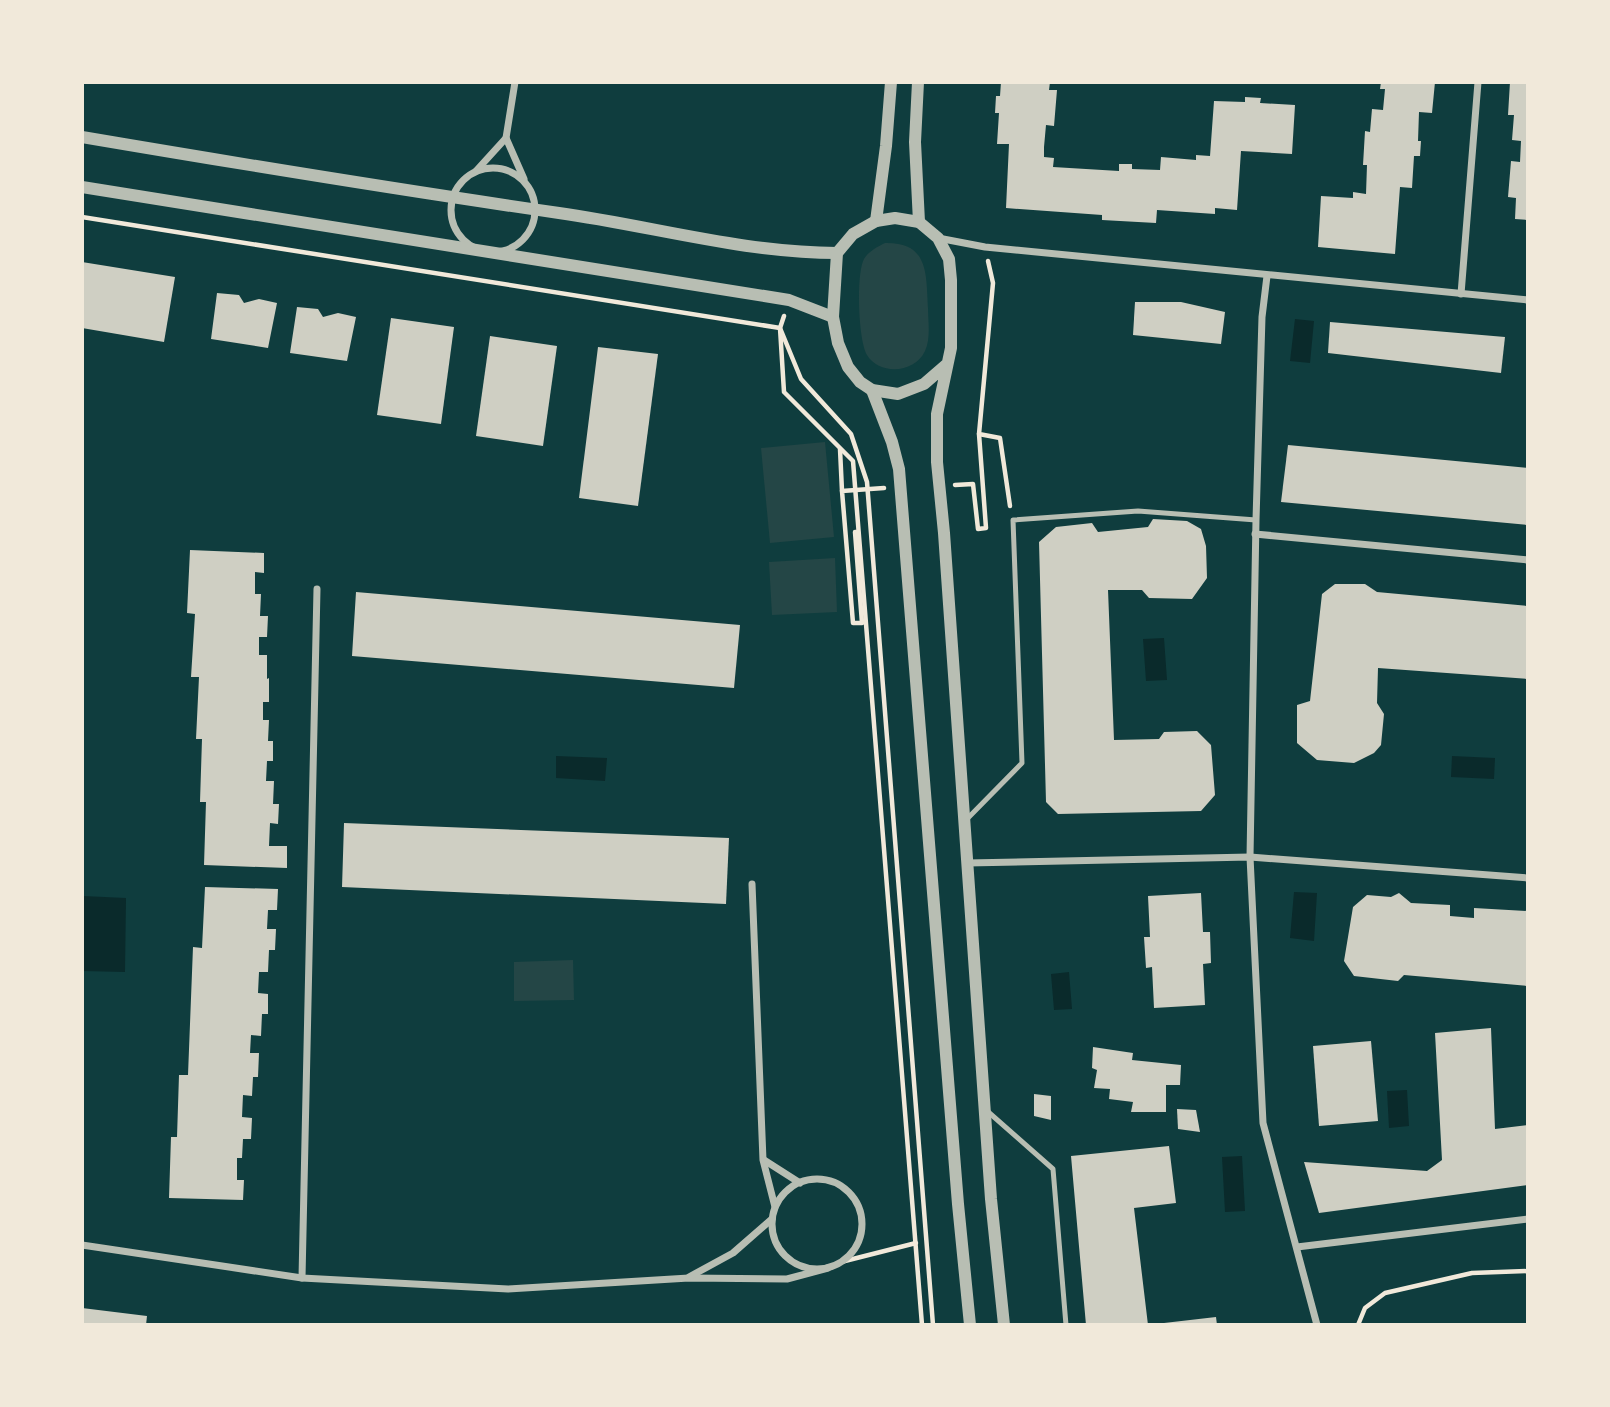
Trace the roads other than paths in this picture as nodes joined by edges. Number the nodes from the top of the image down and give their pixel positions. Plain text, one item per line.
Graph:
1 (515, 82) edge
2 (891, 82) edge
3 (918, 82) edge
4 (1478, 82) edge
5 (82, 137) edge
6 (506, 138) junction
7 (475, 171) junction
8 (525, 181) junction
9 (82, 187) edge
10 (452, 198) junction
11 (536, 211) junction
12 (876, 221) junction
13 (919, 222) junction
14 (938, 238) junction
15 (486, 252) junction
16 (837, 253) junction
17 (1267, 276) junction
18 (1461, 293) junction
19 (1528, 299) edge
20 (833, 317) junction
21 (946, 365) junction
22 (872, 390) junction
23 (1256, 520) junction
24 (1255, 534) junction
25 (1528, 560) edge
26 (317, 589) dead end
27 (964, 822) junction
28 (1250, 857) junction
29 (967, 863) junction
30 (1528, 878) edge
31 (752, 884) dead end
32 (985, 1109) junction
33 (763, 1160) junction
34 (800, 1182) junction
35 (775, 1207) junction
36 (772, 1219) junction
37 (1528, 1219) edge
38 (82, 1245) edge
39 (1297, 1247) junction
40 (828, 1268) junction
41 (302, 1278) junction
42 (689, 1278) junction
43 (970, 1325) edge
44 (1004, 1325) edge
45 (1066, 1325) edge
46 (1317, 1325) edge

1 - 6 street
2 - 12 street
3 - 13 street
4 - 18 street
5 - 10 street
6 - 7 street
6 - 8 street
7 - 8 street
7 - 10 street
8 - 11 street
9 - 15 street
10 - 11 street
10 - 15 street
11 - 15 street
11 - 16 street
12 - 13 street
12 - 16 street
13 - 14 street
14 - 17 street
14 - 21 street
15 - 20 street
16 - 20 street
17 - 18 street
17 - 23 street
18 - 19 street
20 - 22 street
21 - 22 street
21 - 27 street
22 - 43 street
23 - 24 street
23 - 27 lane
24 - 25 street
24 - 28 street
26 - 41 street
27 - 29 street
28 - 29 street
28 - 30 street
28 - 39 street
29 - 32 street
31 - 33 street
32 - 44 street
32 - 45 lane
33 - 34 street
33 - 35 street
34 - 35 street
34 - 40 street
35 - 36 street
36 - 40 street
36 - 42 street
37 - 39 street
38 - 41 street
39 - 46 street
40 - 42 street
41 - 42 street

